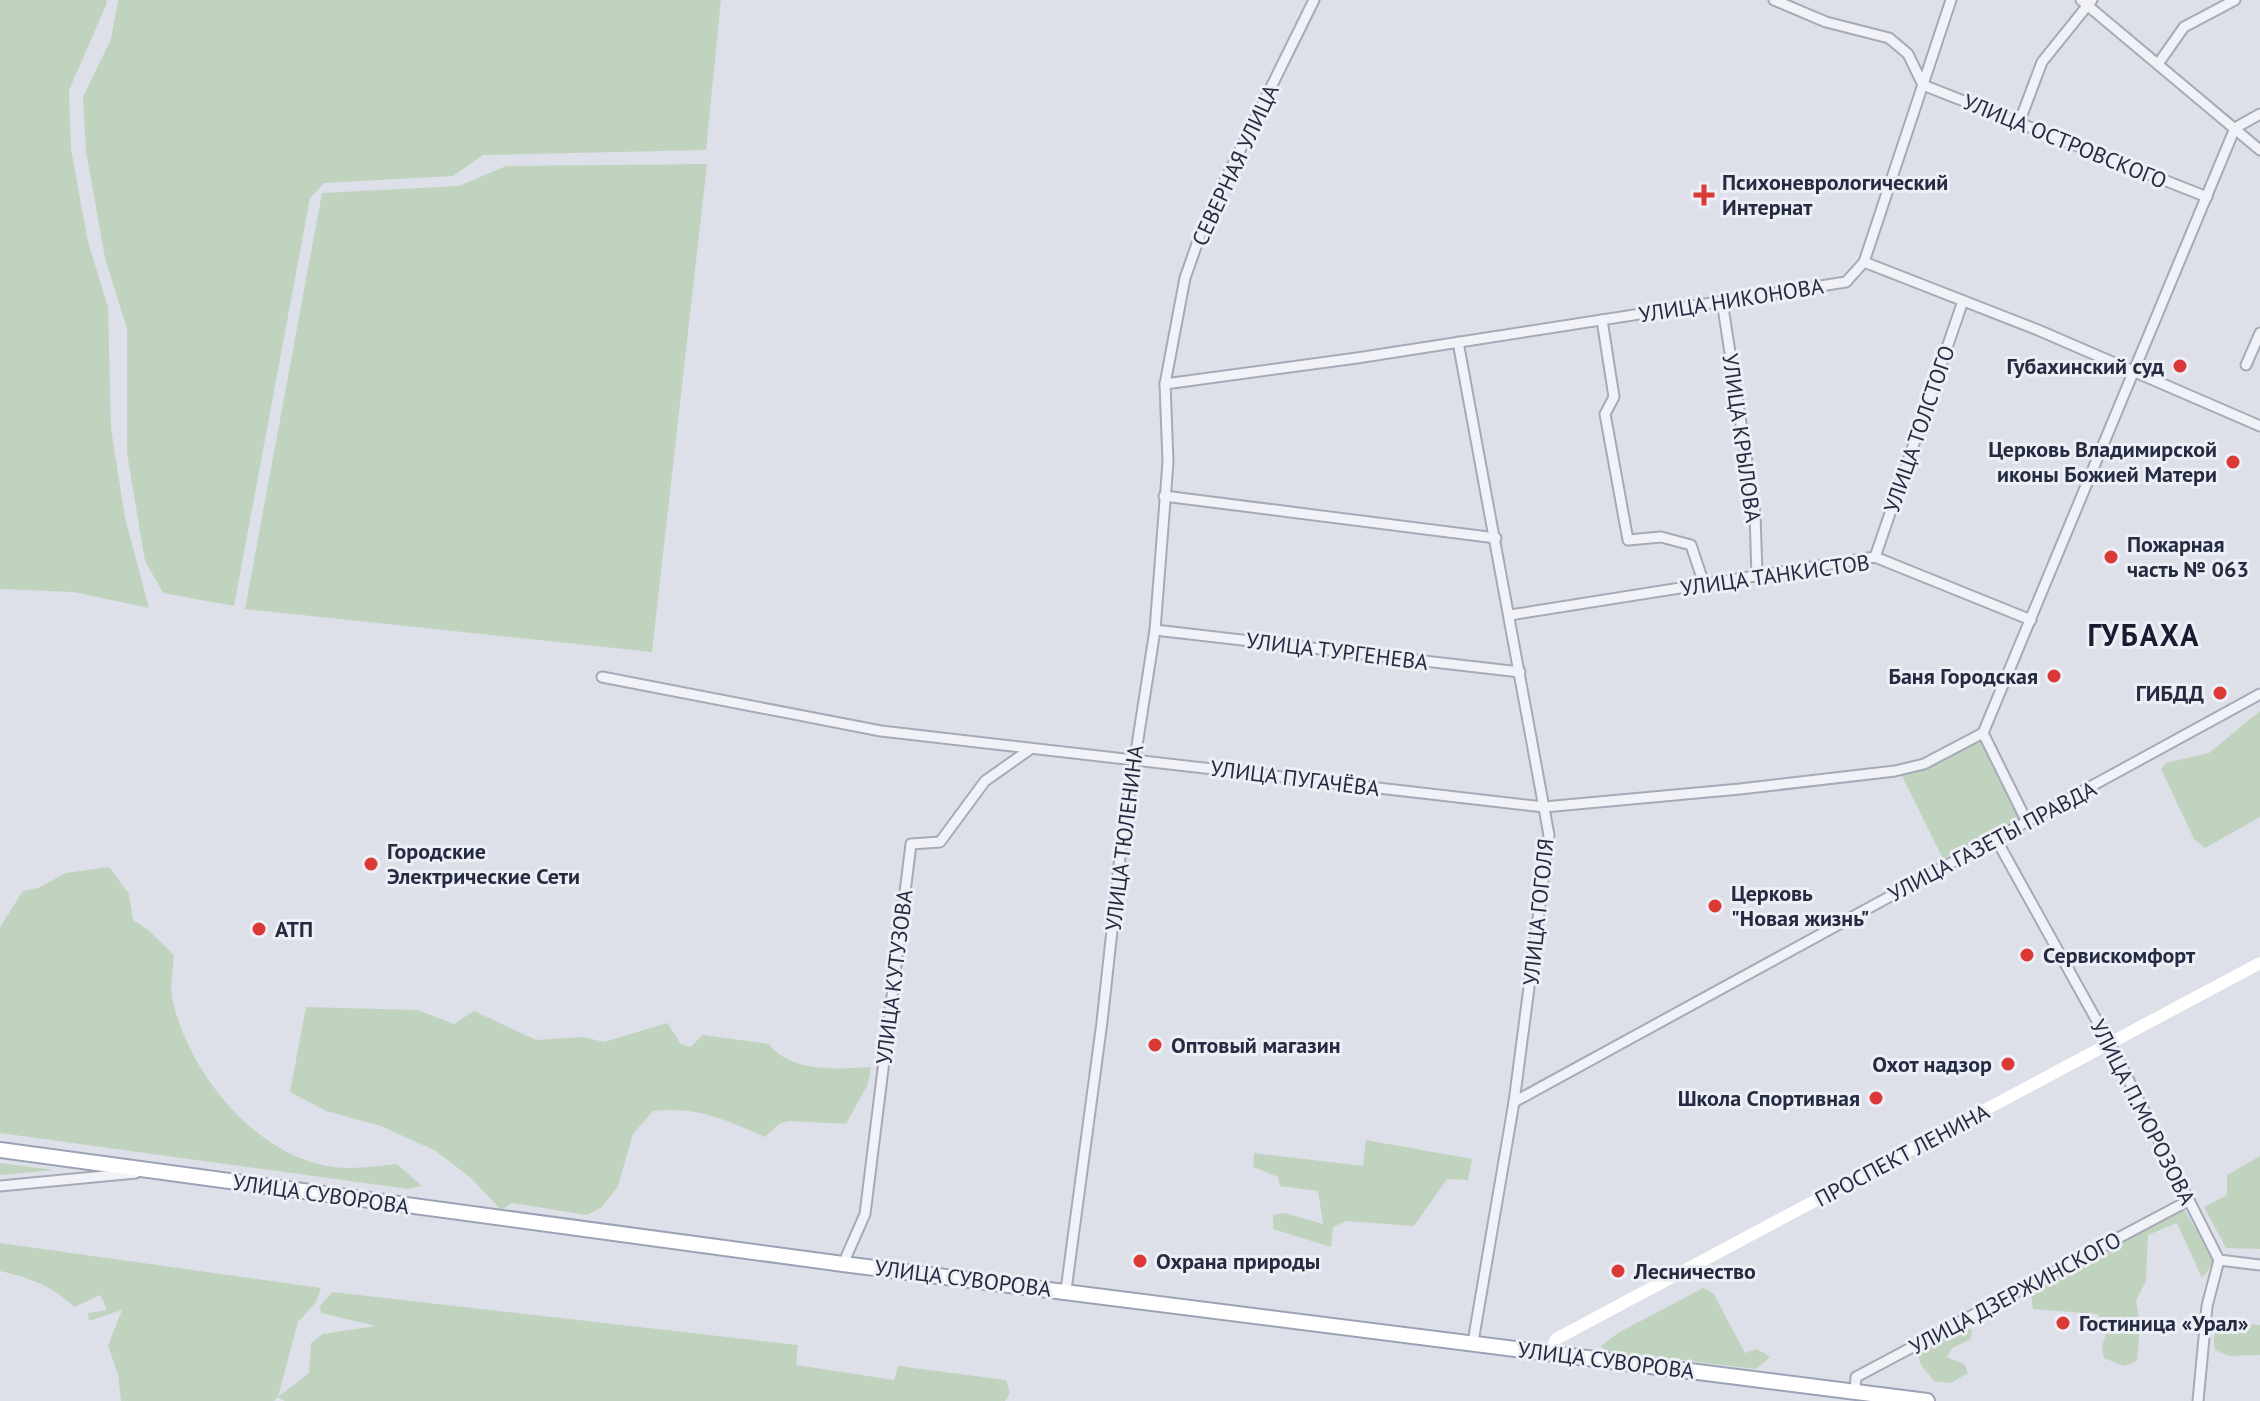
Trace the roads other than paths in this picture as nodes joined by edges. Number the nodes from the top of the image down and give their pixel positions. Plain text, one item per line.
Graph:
1 (1314, 0) edge
2 (1774, 0) edge
3 (1951, 0) edge
4 (2235, 0) edge
5 (2087, 2) edge
6 (2158, 64) junction
7 (1923, 85) junction
8 (2260, 114) edge
9 (2019, 123) junction
10 (2235, 128) junction
11 (2260, 150) edge
12 (2207, 197) junction
13 (1864, 262) junction
14 (1722, 301) junction
15 (1963, 301) junction
16 (1602, 320) junction
17 (2260, 333) edge
18 (1458, 342) junction
19 (2246, 365) dead end
20 (2135, 371) junction
21 (1165, 384) junction
22 (2260, 426) edge
23 (1164, 496) junction
24 (1496, 538) junction
25 (1875, 557) junction
26 (1757, 576) junction
27 (1704, 584) junction
28 (1510, 615) junction
29 (2031, 620) junction
30 (1155, 630) junction
31 (1520, 672) junction
32 (602, 677) dead end
33 (2260, 694) edge
34 (1983, 733) junction
35 (1029, 750) junction
36 (1133, 759) junction
37 (1544, 807) junction
38 (2027, 822) junction
39 (1996, 839) junction
40 (2260, 963) edge
41 (2110, 1044) junction
42 (1514, 1102) junction
43 (0, 1150) edge
44 (155, 1172) junction
45 (0, 1186) edge
46 (2188, 1201) junction
47 (2219, 1260) junction
48 (843, 1264) junction
49 (2260, 1265) edge
50 (1066, 1290) junction
51 (1473, 1342) junction
52 (1550, 1353) junction
53 (1855, 1392) junction
54 (1927, 1401) edge
55 (2198, 1401) edge

1 - 21 street, СЕВЕРНАЯ УЛИЦА
2 - 7 street
3 - 7 street
4 - 6 street
5 - 6 street
5 - 9 street
6 - 10 street
7 - 9 street, УЛИЦА ОСТРОВСКОГО
7 - 13 street
8 - 10 street
9 - 12 street, УЛИЦА ОСТРОВСКОГО
10 - 11 street
10 - 12 street
12 - 20 street
13 - 14 street, УЛИЦА НИКОНОВА
13 - 15 street
14 - 16 street, УЛИЦА НИКОНОВА
14 - 26 street, УЛИЦА КРЫЛОВА
15 - 20 street
15 - 25 street, УЛИЦА ТОЛСТОГО
16 - 18 street, УЛИЦА НИКОНОВА
16 - 27 street
17 - 19 street
18 - 21 street, УЛИЦА НИКОНОВА
18 - 24 street, УЛИЦА ГОГОЛЯ
20 - 22 street
20 - 29 street
21 - 23 street, УЛИЦА ТЮЛЕНИНА
23 - 24 street
23 - 30 street, УЛИЦА ТЮЛЕНИНА
24 - 28 street, УЛИЦА ГОГОЛЯ
25 - 26 street, УЛИЦА ТАНКИСТОВ
25 - 29 street, УЛИЦА ТАНКИСТОВ
26 - 27 street, УЛИЦА ТАНКИСТОВ
27 - 28 street, УЛИЦА ТАНКИСТОВ
28 - 31 street, УЛИЦА ГОГОЛЯ
29 - 34 street
30 - 31 street, УЛИЦА ТУРГЕНЕВА
30 - 36 street, УЛИЦА ТЮЛЕНИНА
31 - 37 street, УЛИЦА ГОГОЛЯ
32 - 35 street, УЛИЦА ПУГАЧЁВА
33 - 38 street, УЛИЦА ГАЗЕТЫ ПРАВДА
34 - 37 street, УЛИЦА ПУГАЧЁВА
34 - 38 street
35 - 36 street, УЛИЦА ПУГАЧЁВА
35 - 48 street, УЛИЦА КУТУЗОВА
36 - 37 street, УЛИЦА ПУГАЧЁВА
36 - 50 street, УЛИЦА ТЮЛЕНИНА
37 - 42 street, УЛИЦА ГОГОЛЯ
38 - 39 street, УЛИЦА ГАЗЕТЫ ПРАВДА
39 - 41 street, УЛИЦА П.МОРОЗОВА
39 - 42 street, УЛИЦА ГАЗЕТЫ ПРАВДА
40 - 41 main road, ПРОСПЕКТ ЛЕНИНА
41 - 46 street, УЛИЦА П.МОРОЗОВА
41 - 52 main road, ПРОСПЕКТ ЛЕНИНА
42 - 51 street, УЛИЦА ГОГОЛЯ
43 - 44 main road, УЛИЦА СУВОРОВА
44 - 45 street
44 - 48 main road, УЛИЦА СУВОРОВА
46 - 47 street, УЛИЦА П.МОРОЗОВА
46 - 53 street, УЛИЦА ДЗЕРЖИНСКОГО
47 - 49 street
47 - 55 street
48 - 50 main road, УЛИЦА СУВОРОВА
50 - 51 main road, УЛИЦА СУВОРОВА
51 - 52 main road, УЛИЦА СУВОРОВА
52 - 53 main road, УЛИЦА СУВОРОВА
53 - 54 main road, УЛИЦА СУВОРОВА

